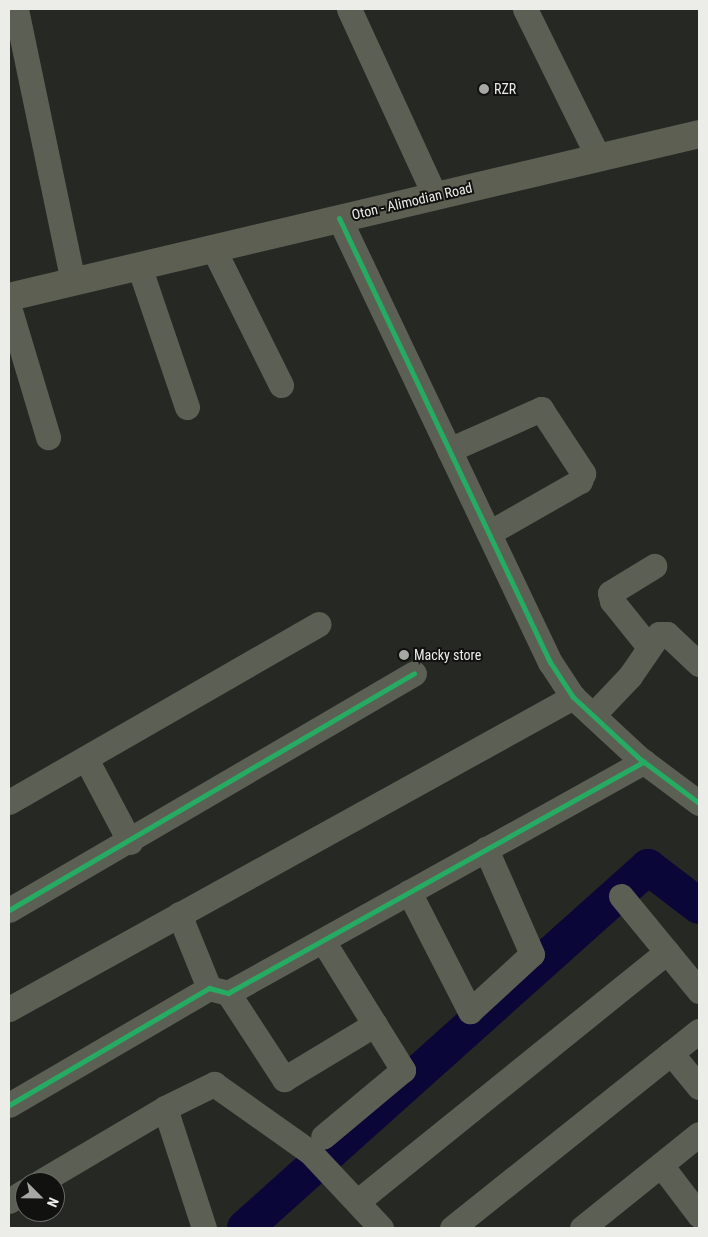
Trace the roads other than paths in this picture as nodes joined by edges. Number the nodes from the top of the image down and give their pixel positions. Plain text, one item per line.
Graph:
1 (16, 9) edge
2 (349, 9) edge
3 (525, 9) edge
4 (699, 134) edge
5 (598, 157) junction
6 (434, 196) junction
7 (339, 218) junction
8 (213, 248) junction
9 (139, 266) junction
10 (73, 282) junction
11 (9, 297) edge
12 (9, 307) edge
13 (281, 385) dead end
14 (187, 407) dead end
15 (48, 437) dead end
16 (449, 450) junction
17 (488, 533) junction
18 (654, 566) dead end
19 (319, 624) dead end
20 (649, 647) junction
21 (699, 664) edge
22 (414, 673) dead end
23 (573, 696) junction
24 (593, 715) junction
25 (86, 759) junction
26 (644, 761) junction
27 (9, 802) edge
28 (699, 803) edge
29 (130, 842) junction
30 (486, 849) junction
31 (409, 892) junction
32 (621, 896) dead end
33 (9, 910) edge
34 (178, 914) junction
35 (323, 941) junction
36 (667, 952) junction
37 (219, 990) junction
38 (699, 991) edge
39 (9, 1009) edge
40 (375, 1024) junction
41 (699, 1031) edge
42 (671, 1053) junction
43 (699, 1087) edge
44 (9, 1105) edge
45 (165, 1108) junction
46 (699, 1134) edge
47 (319, 1151) junction
48 (661, 1165) junction
49 (57, 1172) edge
50 (358, 1201) junction
51 (699, 1215) edge
52 (204, 1228) edge
53 (381, 1228) edge
54 (452, 1228) edge
55 (582, 1228) edge

1 - 10 street
2 - 6 street
3 - 5 street
4 - 5 main road, Oton - Alimodian Road
5 - 6 main road, Oton - Alimodian Road
6 - 7 main road, Oton - Alimodian Road
7 - 8 main road, Oton - Alimodian Road
7 - 16 street
8 - 9 main road, Oton - Alimodian Road
8 - 13 street
9 - 10 main road, Oton - Alimodian Road
9 - 14 street
10 - 11 main road, Oton - Alimodian Road
12 - 15 street
16 - 17 street
16 - 17 street
17 - 23 street
18 - 20 street
19 - 25 street
20 - 21 street
20 - 24 street
22 - 29 street
23 - 24 street
23 - 34 street
24 - 26 street
25 - 27 street
25 - 29 street
26 - 28 street
26 - 30 street
29 - 33 street
30 - 31 street
30 - 31 street
31 - 35 street
32 - 36 street
34 - 37 street
34 - 39 street
35 - 37 street
35 - 40 street
36 - 38 street
36 - 50 street
37 - 40 street
37 - 44 street
40 - 47 street
41 - 42 street
42 - 43 street
42 - 54 street
45 - 47 street
45 - 49 street
45 - 52 street
46 - 48 street
47 - 50 street
48 - 51 street
48 - 55 street
50 - 53 street

